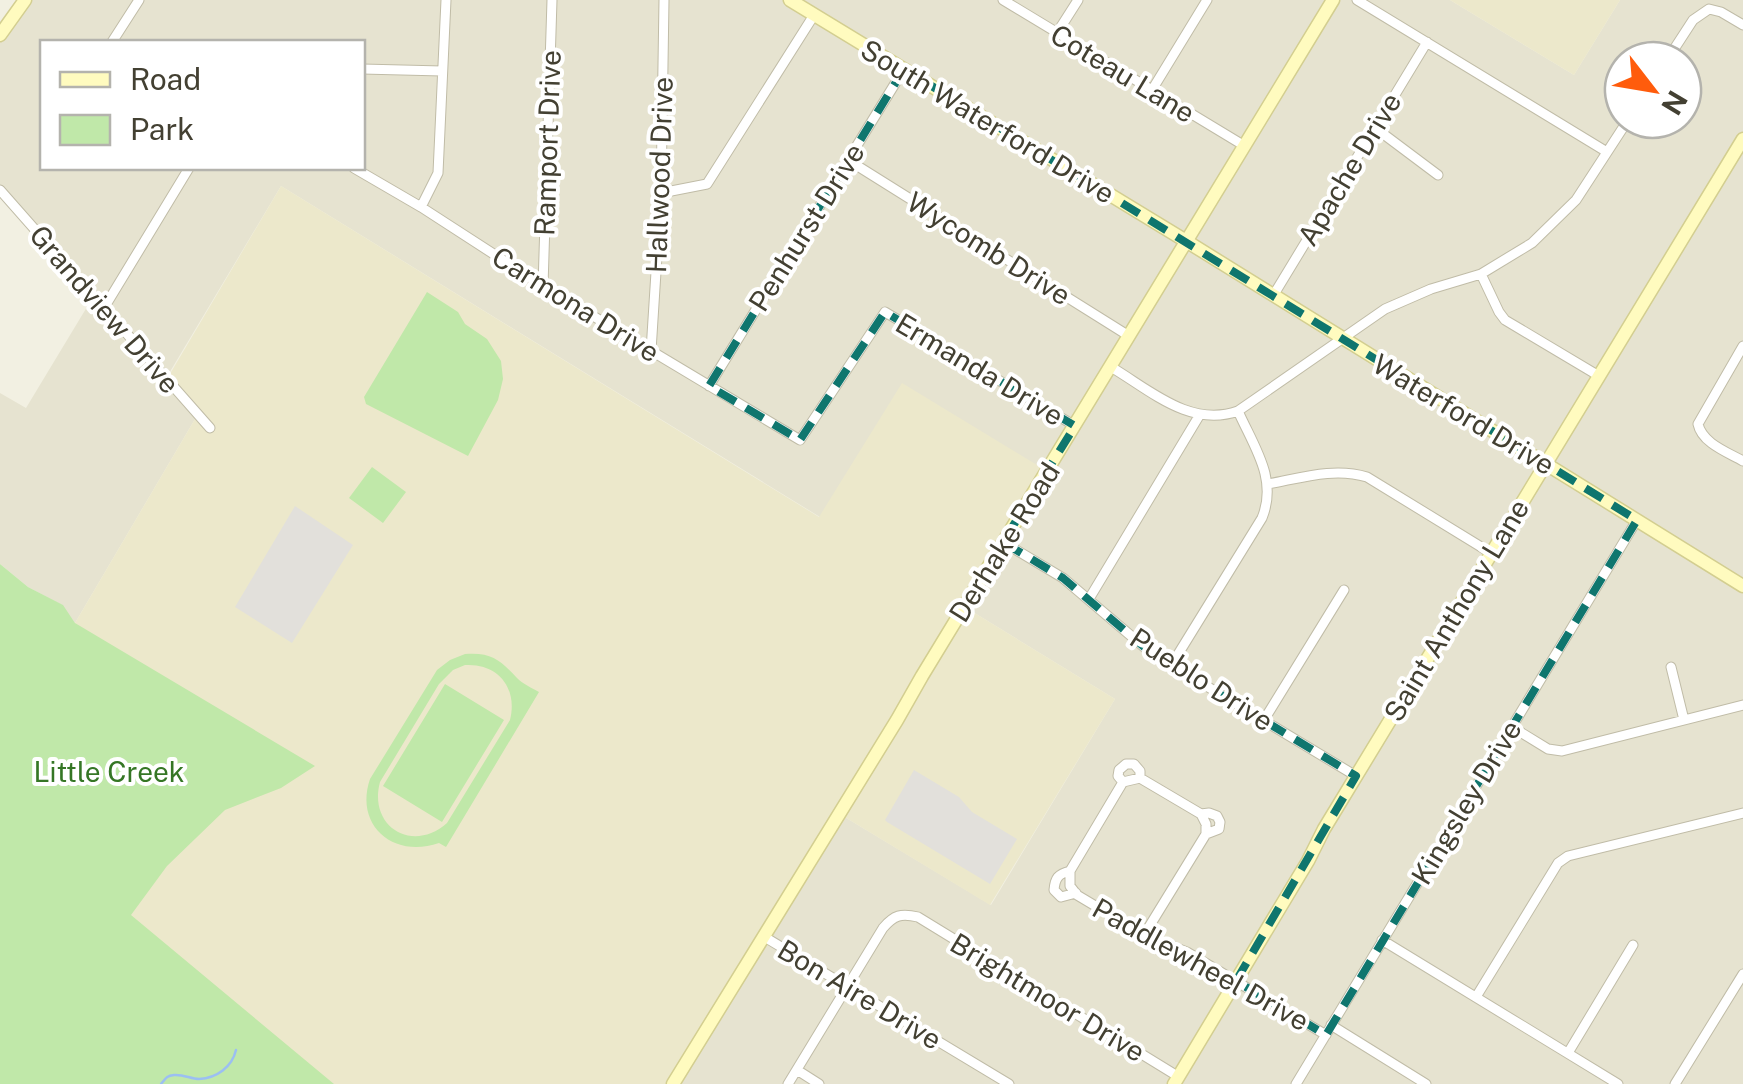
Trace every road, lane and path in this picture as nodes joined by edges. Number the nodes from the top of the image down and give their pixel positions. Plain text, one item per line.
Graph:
1 (24, 0) edge
2 (138, 0) edge
3 (446, 0) edge
4 (552, 0) edge
5 (664, 0) edge
6 (790, 0) edge
7 (1002, 0) edge
8 (1078, 0) edge
9 (1207, 0) edge
10 (1333, 0) edge
11 (1357, 0) edge
12 (814, 15) junction
13 (1743, 24) edge
14 (1057, 33) junction
15 (0, 35) edge
16 (113, 40) edge
17 (1680, 40) edge
18 (1426, 42) junction
19 (365, 69) edge
20 (904, 69) junction
21 (442, 71) junction
22 (1152, 90) junction
23 (1374, 127) junction
24 (1743, 139) edge
25 (1615, 140) edge
26 (1243, 145) junction
27 (1607, 152) junction
28 (848, 160) junction
29 (188, 170) edge
30 (357, 170) edge
31 (1438, 176) dead end
32 (0, 190) edge
33 (661, 193) junction
34 (421, 207) junction
35 (1186, 241) junction
36 (1482, 274) junction
37 (543, 286) junction
38 (1272, 296) junction
39 (104, 308) junction
40 (1129, 336) junction
41 (1343, 340) junction
42 (1743, 346) edge
43 (651, 351) junction
44 (1111, 367) junction
45 (1598, 376) junction
46 (709, 386) junction
47 (1238, 412) junction
48 (1200, 416) junction
49 (1075, 426) junction
50 (210, 428) dead end
51 (800, 440) joint
52 (1743, 462) edge
53 (1546, 463) junction
54 (1268, 484) junction
55 (1637, 520) junction
56 (1003, 542) junction
57 (1491, 554) junction
58 (1743, 586) edge
59 (1344, 590) dead end
60 (1089, 599) junction
61 (1172, 664) junction
62 (1671, 667) dead end
63 (1743, 705) edge
64 (1264, 720) junction
65 (1684, 720) junction
66 (1512, 727) junction
67 (1356, 776) junction
68 (1743, 813) edge
69 (1070, 871) junction
70 (1073, 890) junction
71 (1144, 934) junction
72 (762, 936) junction
73 (1382, 940) junction
74 (1633, 946) dead end
75 (1743, 974) edge
76 (1236, 980) junction
77 (847, 986) junction
78 (1476, 997) junction
79 (1328, 1030) junction
80 (1568, 1053) junction
81 (796, 1070) junction
82 (1176, 1080) edge
83 (1410, 1080) edge
84 (673, 1084) edge
85 (788, 1084) edge
86 (820, 1084) edge
87 (1009, 1084) edge
88 (1296, 1084) edge
89 (1426, 1084) edge
90 (1618, 1084) edge
91 (1675, 1084) edge

1 - 15 street
2 - 16 street
3 - 21 street
4 - 37 street, Ramport Drive
5 - 33 street, Hallwood Drive
6 - 12 street, South Waterford Drive
7 - 14 street, Coteau Lane
8 - 14 street
9 - 22 street
10 - 26 street, Derhake Road
11 - 18 street
12 - 20 street, South Waterford Drive
12 - 33 street
13 - 17 street
14 - 22 street, Coteau Lane
18 - 23 street, Apache Drive
18 - 27 street
19 - 21 street
20 - 28 street, Penhurst Drive
20 - 35 street, South Waterford Drive
21 - 34 street
22 - 26 street, Coteau Lane
23 - 31 street
23 - 38 street, Apache Drive
24 - 45 street, Saint Anthony Lane
25 - 27 street
26 - 35 street, Derhake Road
27 - 36 street
28 - 40 street, Wycomb Drive
28 - 46 street, Penhurst Drive
29 - 39 street
30 - 34 street, Carmona Drive
32 - 39 street, Grandview Drive
33 - 43 street, Hallwood Drive
34 - 37 street, Carmona Drive
35 - 38 street, Waterford Drive
35 - 40 street, Derhake Road
36 - 41 street
36 - 45 street
37 - 43 street, Carmona Drive
38 - 41 street, Waterford Drive
39 - 50 street, Grandview Drive
40 - 44 street, Derhake Road
41 - 47 street
41 - 53 street, Waterford Drive
42 - 52 street
43 - 46 street, Carmona Drive
44 - 48 street
44 - 49 street, Derhake Road
45 - 53 street, Saint Anthony Lane
46 - 51 street, Carmona Drive
47 - 48 street
47 - 54 street
48 - 60 street
49 - 51 street, Ermanda Drive
49 - 56 street, Derhake Road
53 - 55 street, Waterford Drive
53 - 57 street, Saint Anthony Lane
54 - 57 street
54 - 61 street
55 - 58 street, Waterford Drive
55 - 66 street, Kingsley Drive
56 - 60 street, Pueblo Drive
56 - 72 street, Derhake Road
57 - 67 street, Saint Anthony Lane
59 - 64 street
60 - 61 street, Pueblo Drive
61 - 64 street, Pueblo Drive
62 - 65 street
63 - 65 street
64 - 67 street, Pueblo Drive
65 - 66 street
66 - 73 street, Kingsley Drive
67 - 76 street, Saint Anthony Lane
68 - 78 street
69 - 70 street
69 - 70 street, Paddlewheel Drive
69 - 71 street
70 - 71 street, Paddlewheel Drive
71 - 76 street, Paddlewheel Drive
72 - 77 street, Bon Aire Drive
72 - 84 street, Derhake Road
73 - 78 street
73 - 79 street, Kingsley Drive
74 - 80 street
75 - 91 street
76 - 79 street, Paddlewheel Drive
76 - 82 street, Saint Anthony Lane
77 - 81 street
77 - 82 street, Brightmoor Drive
77 - 87 street, Bon Aire Drive
78 - 80 street
79 - 83 street, Paddlewheel Drive
79 - 88 street, Kingsley Drive
80 - 90 street
81 - 85 street
81 - 86 street
83 - 89 street, Paddlewheel Drive

